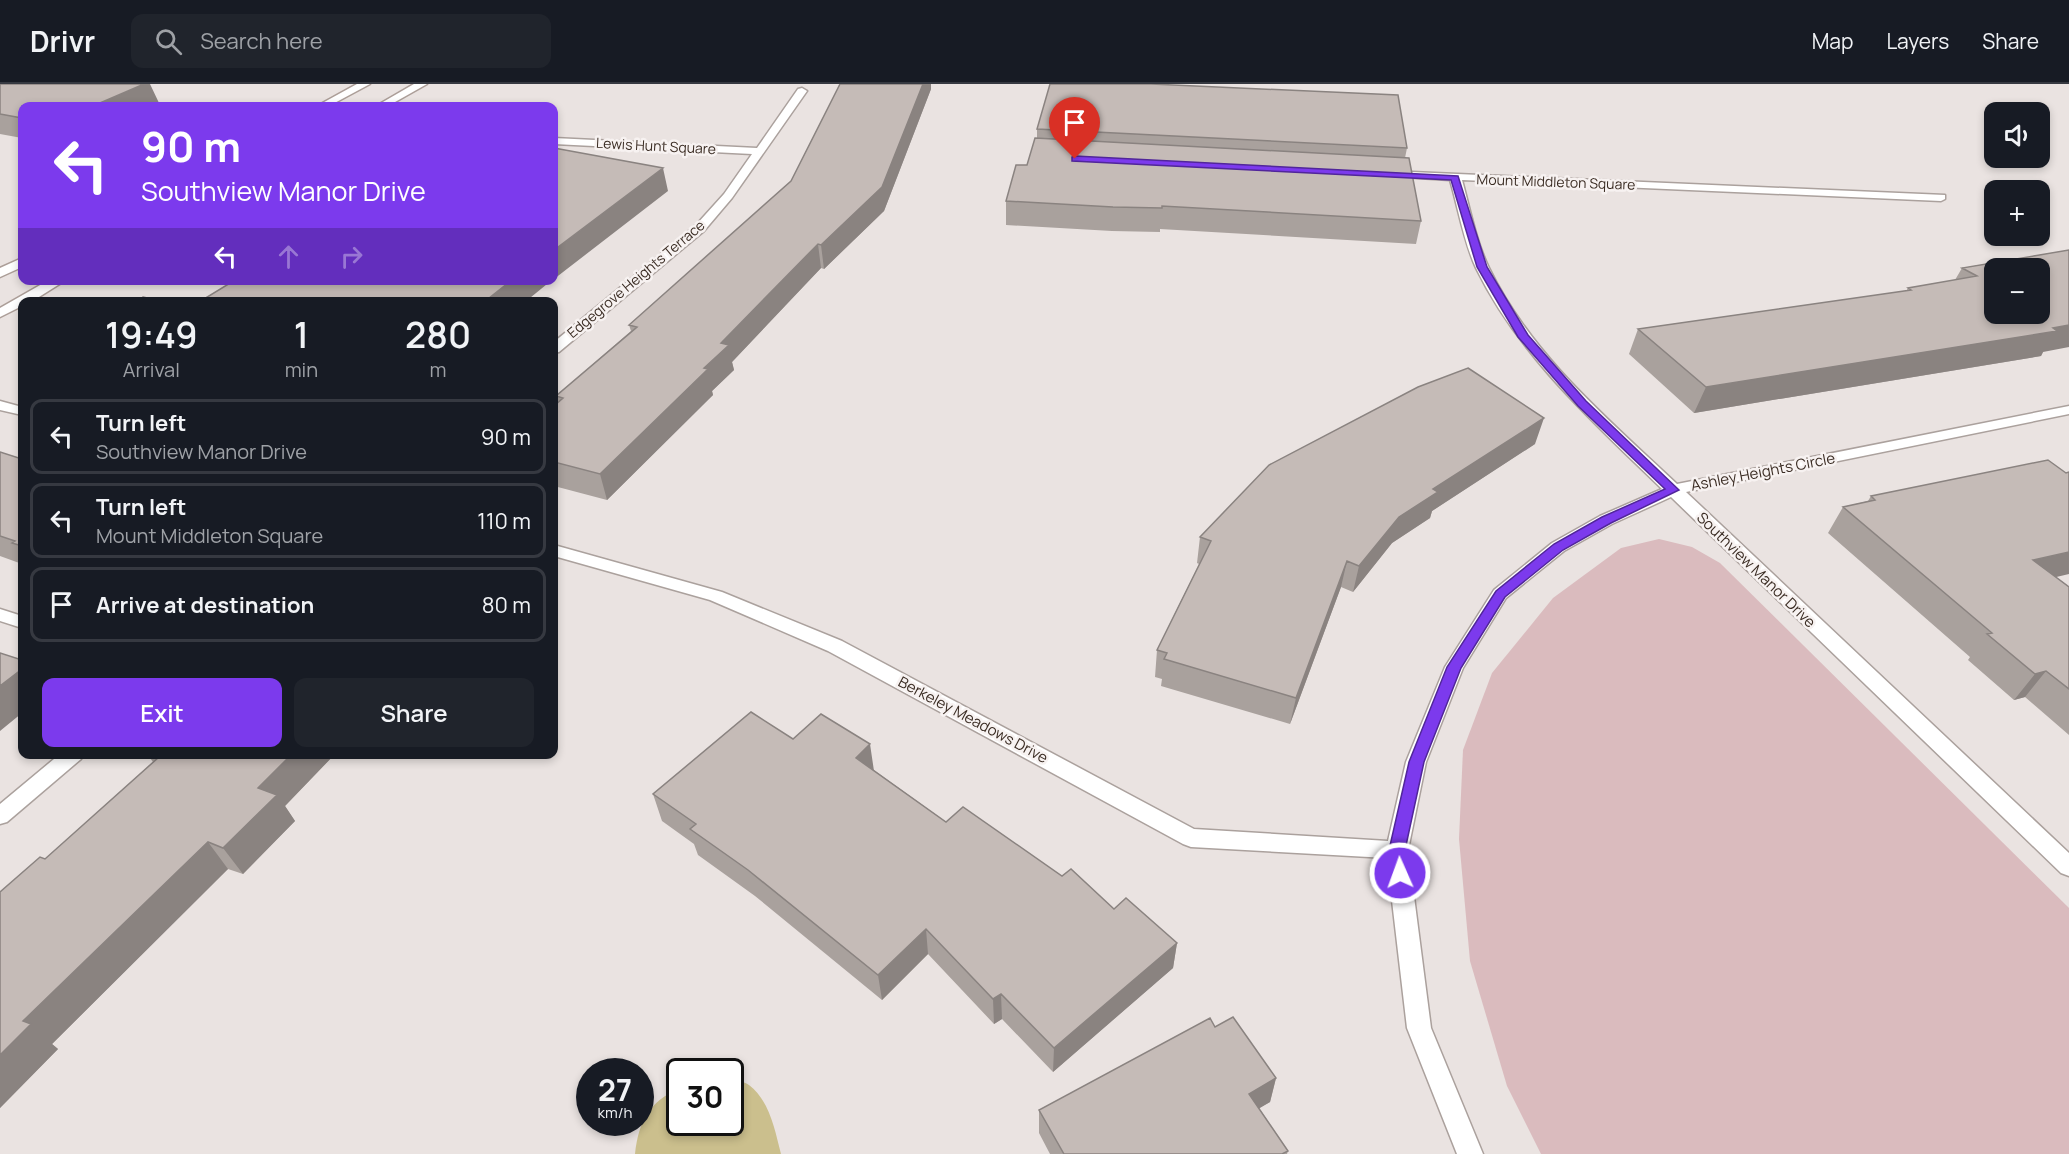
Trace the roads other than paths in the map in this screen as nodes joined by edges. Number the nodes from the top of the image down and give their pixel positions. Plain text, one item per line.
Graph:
1 (365, 84) edge
2 (422, 84) edge
3 (802, 91) dead end
4 (330, 102) edge
5 (388, 102) edge
6 (558, 141) edge
7 (758, 151) junction
8 (1372, 173) edge
9 (1455, 178) junction
10 (1941, 197) dead end
11 (18, 264) edge
12 (0, 273) edge
13 (51, 285) edge
14 (29, 297) edge
15 (18, 303) edge
16 (0, 313) edge
17 (558, 346) edge
18 (0, 405) edge
19 (18, 410) edge
20 (2069, 410) edge
21 (1673, 490) junction
22 (558, 552) edge
23 (0, 615) edge
24 (18, 621) edge
25 (68, 759) edge
26 (0, 816) edge
27 (1397, 850) junction
28 (2069, 867) edge
29 (1470, 1154) edge

1 - 4 street
2 - 5 street
3 - 7 street, Edgegrove Heights Terrace
6 - 7 street, Lewis Hunt Square
7 - 17 street, Edgegrove Heights Terrace
8 - 9 street, Mount Middleton Square
9 - 10 street, Mount Middleton Square
9 - 21 street, Southview Manor Drive
11 - 12 street
13 - 14 street
15 - 16 street
18 - 19 street
20 - 21 street, Ashley Heights Circle
21 - 27 street, Ashley Heights Circle
21 - 28 street, Southview Manor Drive
22 - 27 street, Berkeley Meadows Drive
23 - 24 street
25 - 26 street
27 - 29 street, Ashley Heights Circle

